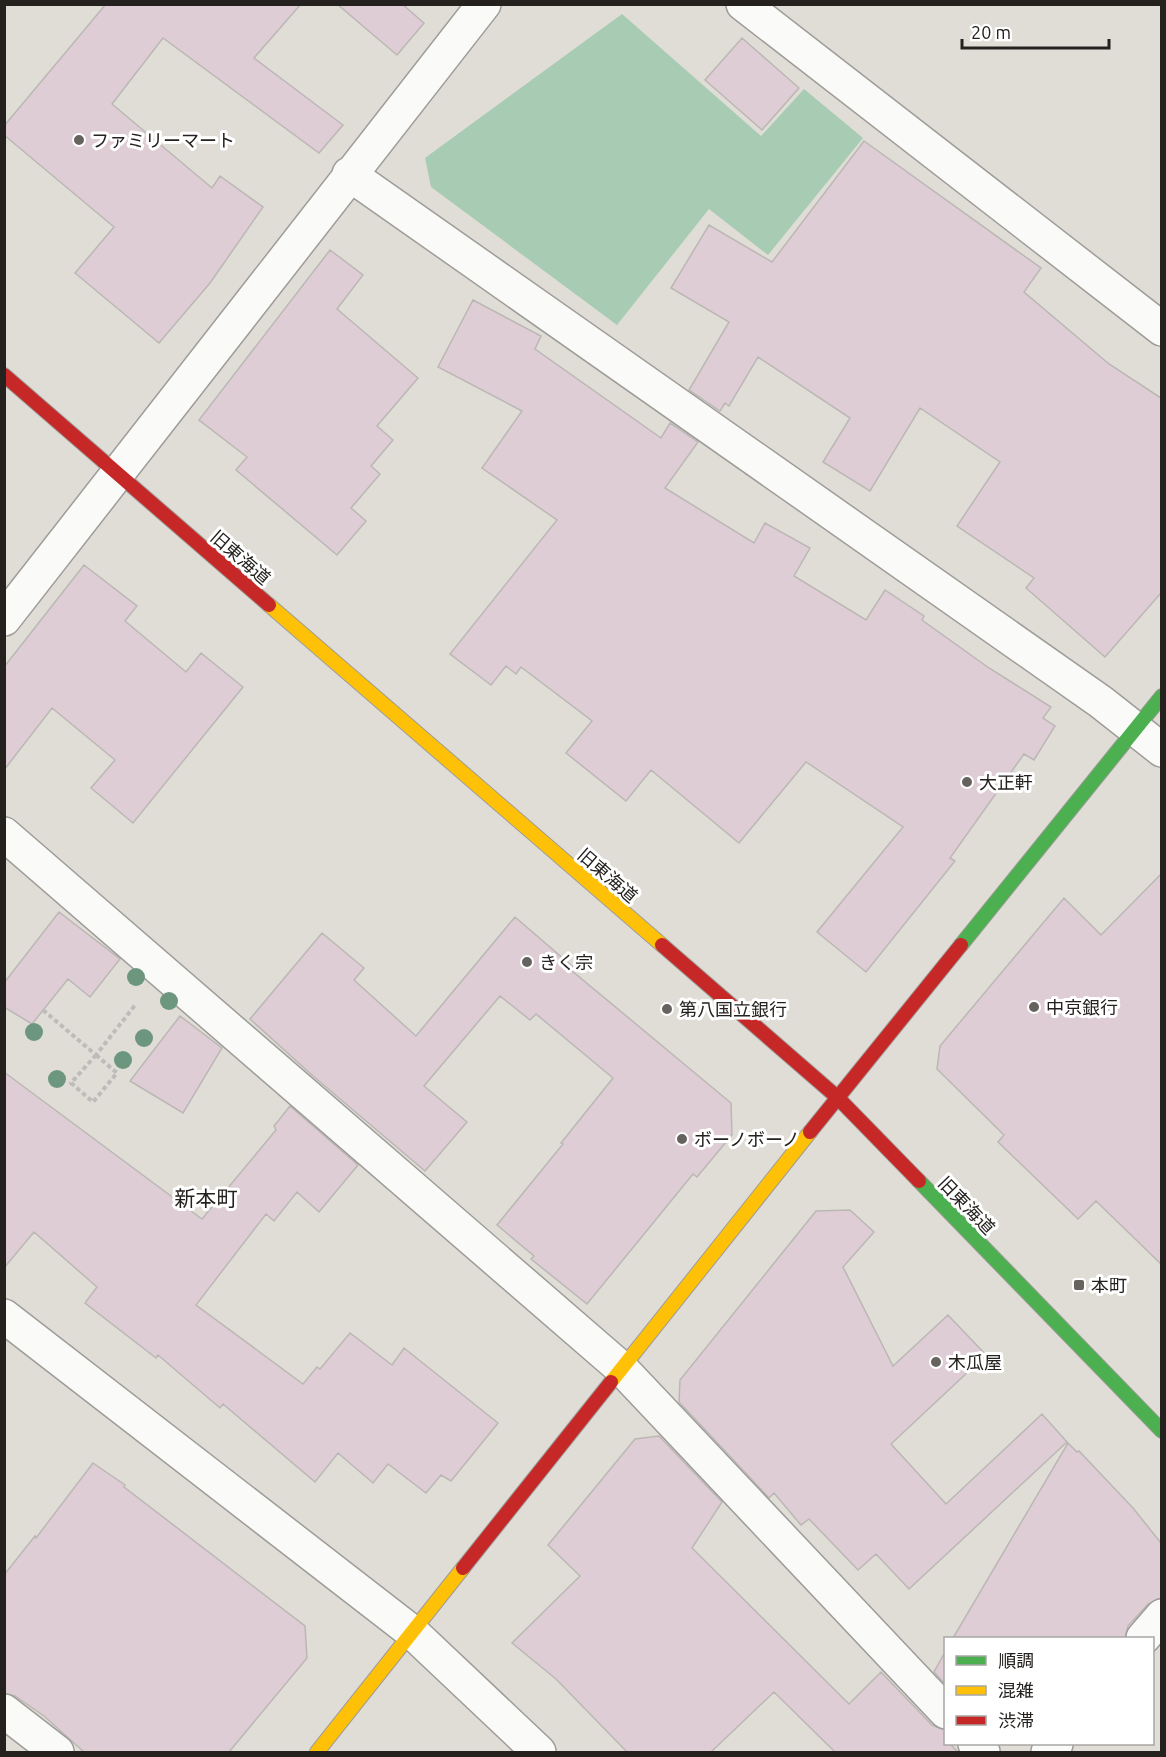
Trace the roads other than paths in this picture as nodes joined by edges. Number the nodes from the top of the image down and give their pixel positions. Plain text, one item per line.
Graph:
1 (484, 4) edge
2 (743, 4) edge
3 (349, 174) junction
4 (1161, 329) edge
5 (4, 375) edge
6 (118, 474) junction
7 (4, 619) edge
8 (1161, 696) edge
9 (1136, 728) junction
10 (1161, 750) edge
11 (4, 834) edge
12 (837, 1097) junction
13 (4, 1316) edge
14 (621, 1368) junction
15 (1161, 1431) edge
16 (1161, 1616) edge
17 (412, 1632) junction
18 (1144, 1637) edge
19 (4, 1711) edge
20 (944, 1712) edge
21 (57, 1752) edge
22 (317, 1752) edge
23 (539, 1752) edge

1 - 3 street
2 - 4 street
3 - 6 street
3 - 9 street
5 - 6 street, 旧東海道
6 - 7 street
6 - 12 street, 旧東海道
8 - 9 street
9 - 10 street
9 - 12 street
11 - 14 street
12 - 14 street
12 - 15 street, 旧東海道
13 - 17 street
14 - 17 street
14 - 20 street
16 - 18 street
17 - 22 street
17 - 23 street
19 - 21 street

